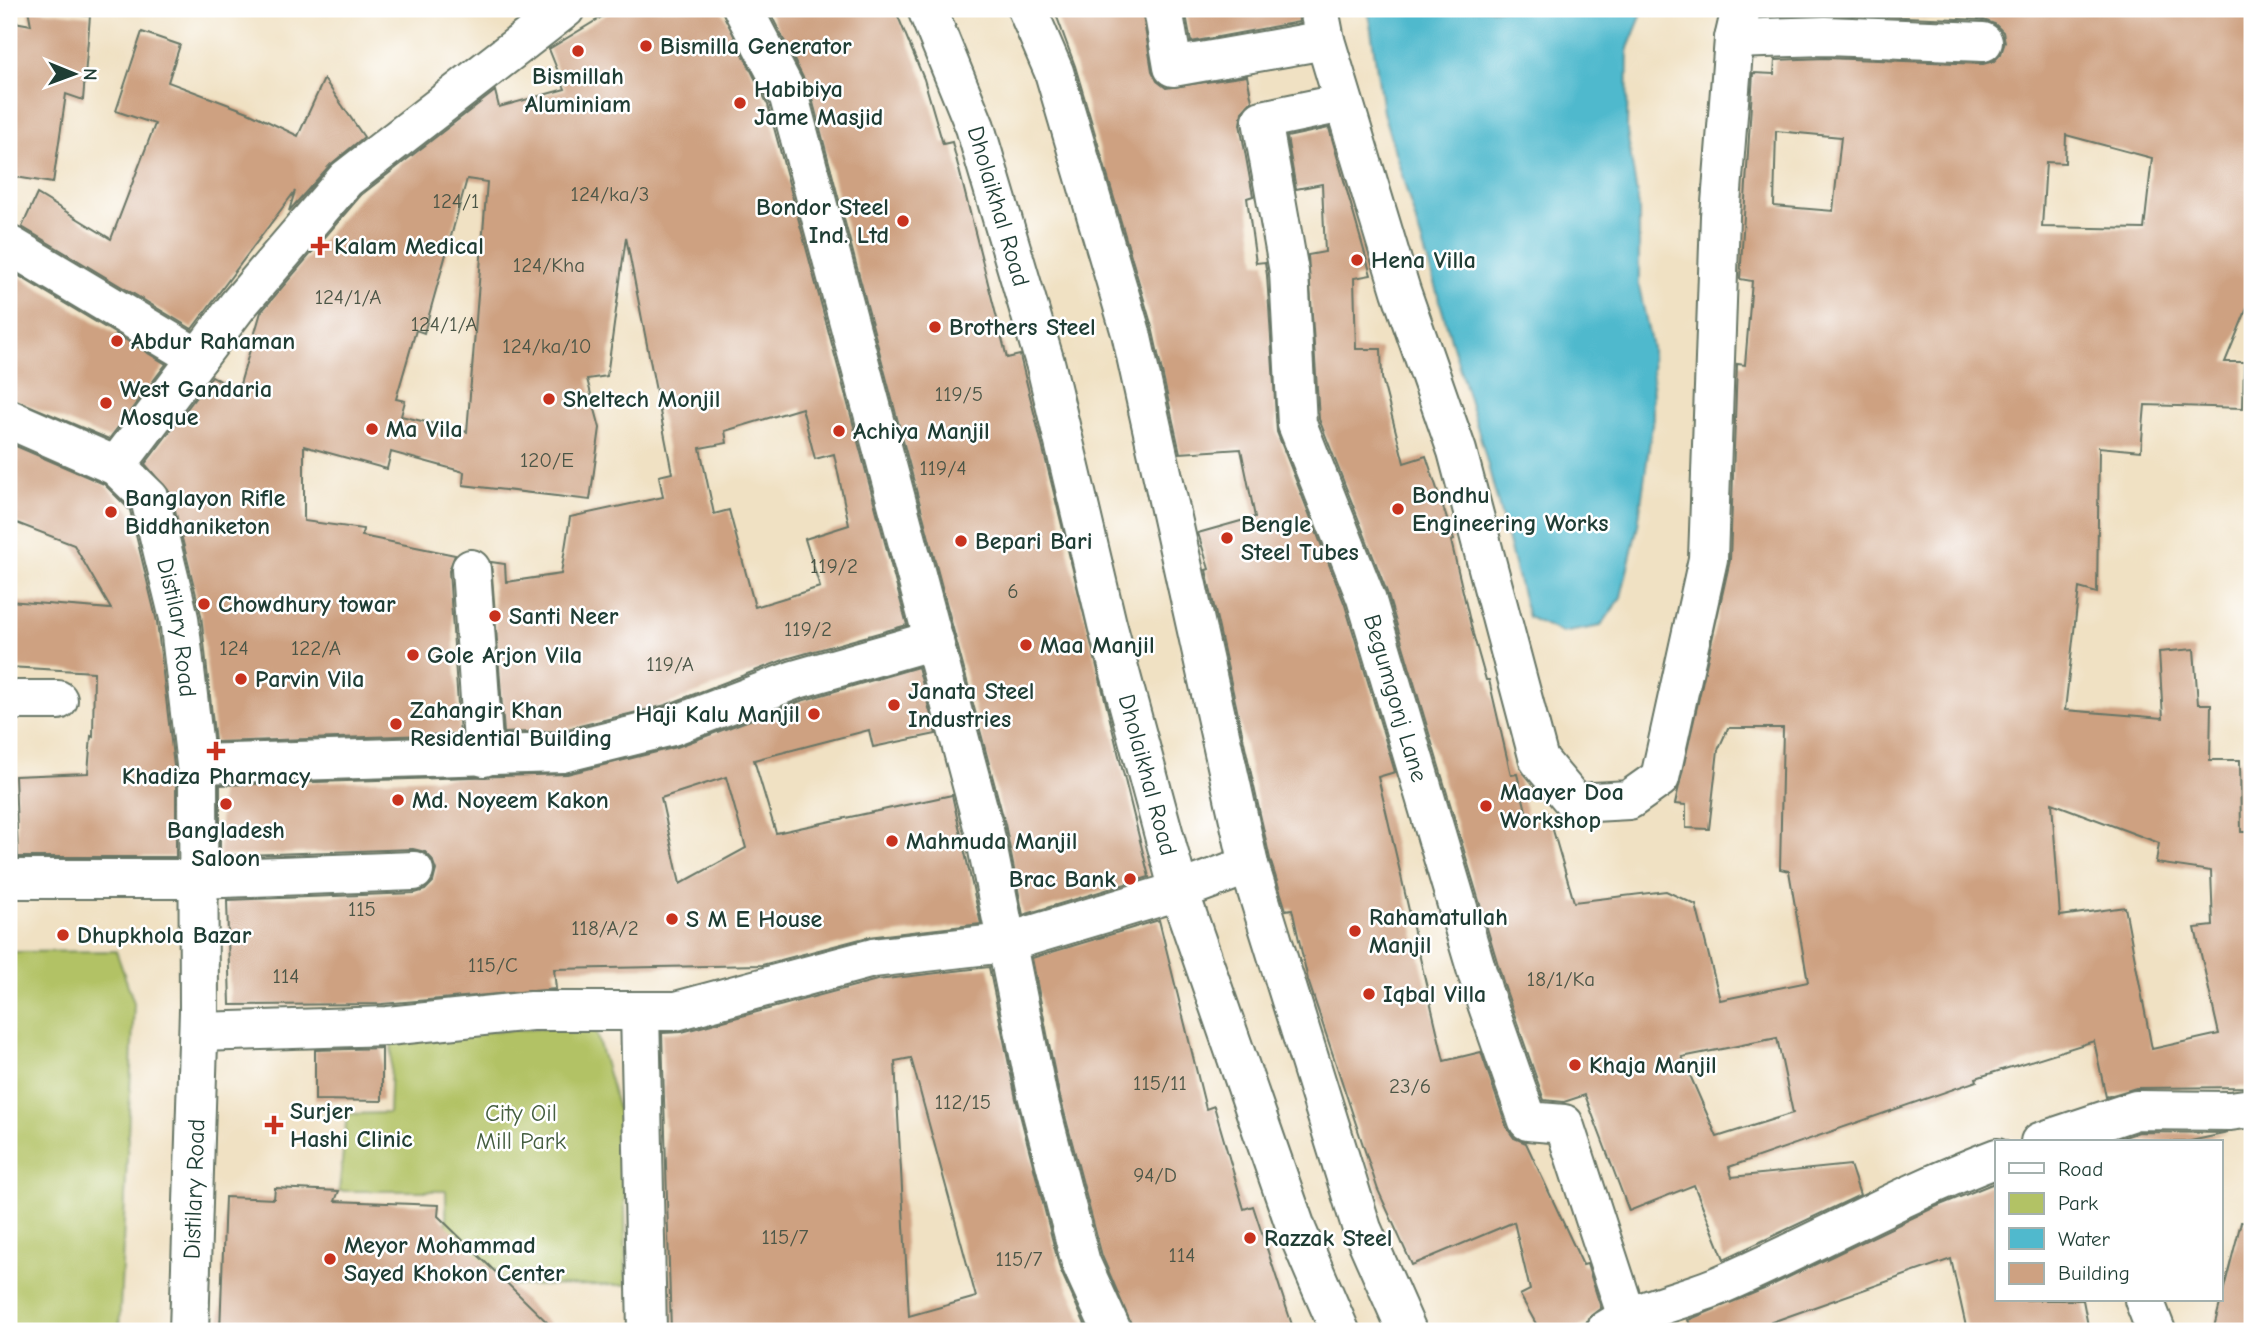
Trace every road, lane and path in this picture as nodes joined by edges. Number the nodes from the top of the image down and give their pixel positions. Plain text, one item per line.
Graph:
1 (565, 9) edge
2 (743, 9) edge
3 (927, 9) edge
4 (1027, 9) edge
5 (1163, 9) edge
6 (1322, 24) edge
7 (1738, 24) edge
8 (1983, 42) dead end
9 (1343, 103) junction
10 (10, 246) dead end
11 (198, 358) junction
12 (9, 419) edge
13 (116, 466) junction
14 (471, 569) dead end
15 (934, 640) junction
16 (9, 700) edge
17 (58, 700) dead end
18 (484, 757) junction
19 (196, 764) junction
20 (1250, 865) junction
21 (414, 871) dead end
22 (9, 879) edge
23 (197, 879) junction
24 (1178, 891) junction
25 (1005, 943) junction
26 (639, 1011) junction
27 (199, 1032) junction
28 (2252, 1108) edge
29 (2096, 1133) edge
30 (2052, 1140) edge
31 (1995, 1159) edge
32 (2145, 1302) edge
33 (1616, 1324) edge
34 (189, 1331) edge
35 (647, 1331) edge
36 (1111, 1331) edge
37 (1340, 1331) edge
38 (1407, 1331) edge
39 (2156, 1331) edge

1 - 11 street
2 - 15 street
3 - 24 street, Dholaikhal Road
4 - 20 street
5 - 6 street
6 - 9 street
7 - 8 street
7 - 9 street
9 - 33 street, Begumgonj Lane
10 - 11 street
11 - 13 street
12 - 13 street, Distilary Road
13 - 19 street, Distilary Road
14 - 18 street
15 - 18 street
15 - 25 street
16 - 17 street
18 - 19 street
19 - 23 street, Distilary Road
20 - 24 street
20 - 38 street
21 - 23 street
22 - 23 street
23 - 27 street, Distilary Road
24 - 25 street
24 - 37 street, Dholaikhal Road
25 - 26 street
25 - 36 street
26 - 27 street
26 - 35 street
27 - 34 street, Distilary Road
28 - 29 street
29 - 30 street
31 - 33 street
32 - 39 street

